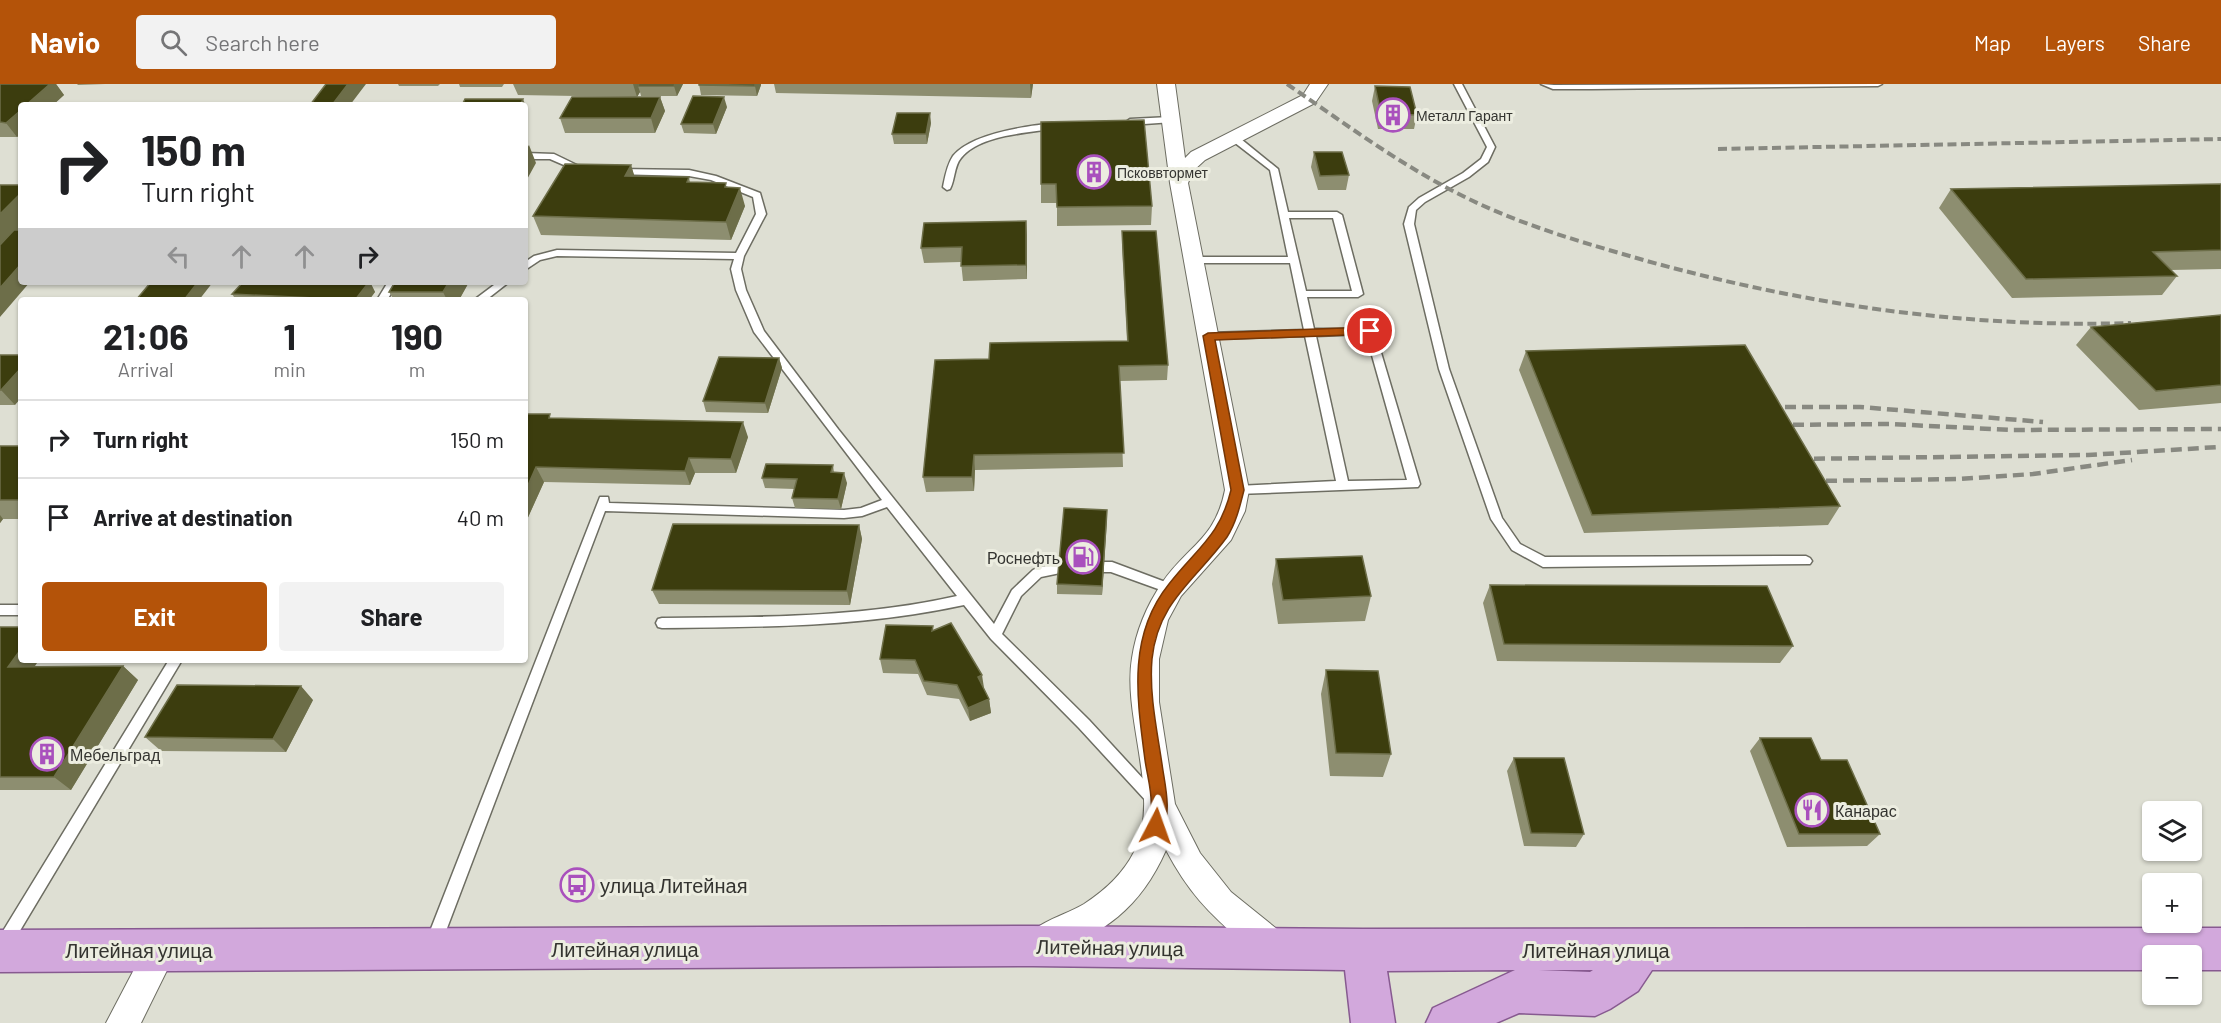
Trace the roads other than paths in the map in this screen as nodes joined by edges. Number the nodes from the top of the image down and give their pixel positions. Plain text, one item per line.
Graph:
1 (1166, 84) edge
2 (1318, 84) edge
3 (1458, 84) edge
4 (1545, 84) edge
5 (1878, 84) edge
6 (1170, 120) junction
7 (1120, 123) edge
8 (1064, 126) edge
9 (1233, 137) junction
10 (528, 156) edge
11 (1179, 183) junction
12 (947, 187) dead end
13 (1285, 215) junction
14 (739, 256) junction
15 (1194, 260) junction
16 (1294, 260) junction
17 (528, 265) edge
18 (500, 285) edge
19 (1301, 294) junction
20 (482, 297) edge
21 (1310, 333) junction
22 (1208, 336) junction
23 (1343, 485) junction
24 (1237, 490) junction
25 (890, 502) junction
26 (1806, 561) dead end
27 (1172, 589) junction
28 (967, 599) junction
29 (0, 610) edge
30 (18, 610) edge
31 (662, 623) dead end
32 (995, 635) junction
33 (174, 663) edge
34 (1160, 806) junction
35 (1034, 946) junction
36 (1278, 949) junction
37 (2221, 949) edge
38 (161, 950) junction
39 (431, 950) junction
40 (1363, 950) junction
41 (1641, 950) junction
42 (0, 951) edge
43 (123, 1023) edge
44 (1373, 1023) edge
45 (1448, 1023) edge

1 - 6 street
2 - 9 street
3 - 26 lane
4 - 5 lane
6 - 7 lane
6 - 11 street
8 - 12 lane
9 - 11 street
9 - 13 lane
10 - 14 lane
11 - 15 street
13 - 16 lane
13 - 19 lane
14 - 17 lane
14 - 25 lane
15 - 16 lane
15 - 22 street
16 - 19 lane
18 - 20 lane
19 - 21 lane
21 - 22 lane
21 - 23 lane
21 - 23 lane
22 - 24 street
23 - 24 lane
24 - 27 street
25 - 28 lane
25 - 39 lane
27 - 32 lane
27 - 34 street
28 - 31 lane
28 - 32 lane
29 - 30 lane
32 - 34 lane
33 - 42 lane
34 - 35 street
34 - 36 street
35 - 36 main road, Литейная улица
35 - 39 main road, Литейная улица
36 - 40 main road, Литейная улица
37 - 41 main road, Литейная улица
38 - 39 main road, Литейная улица
38 - 42 main road, Литейная улица
38 - 43 street
40 - 41 main road, Литейная улица
40 - 44 main road
41 - 45 main road

